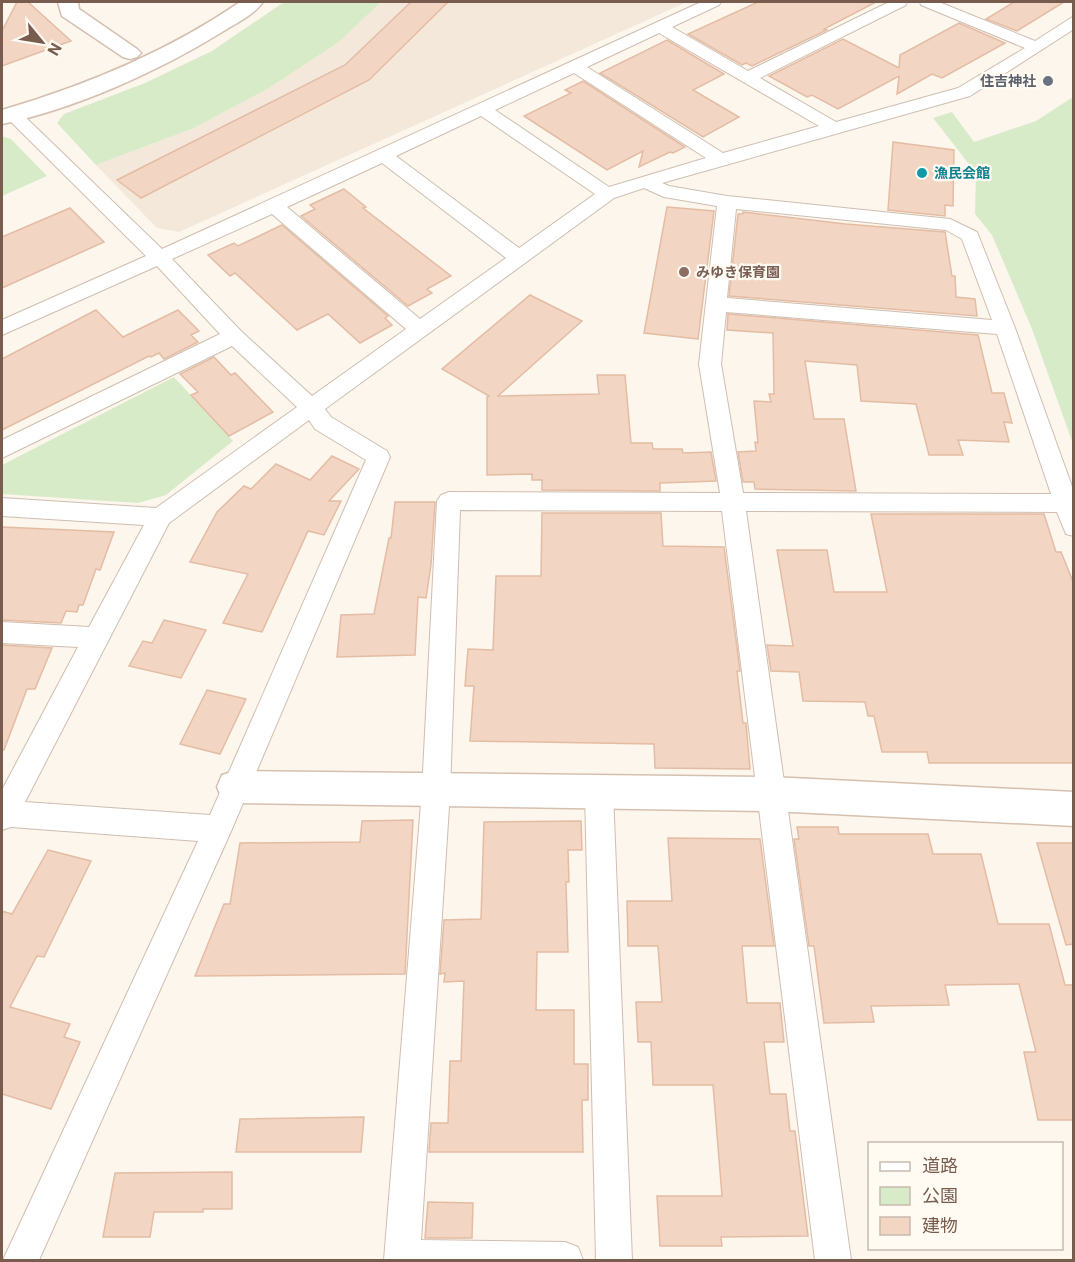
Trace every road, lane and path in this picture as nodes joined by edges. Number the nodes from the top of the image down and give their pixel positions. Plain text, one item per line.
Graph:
1 (68, 2) edge
2 (222, 2) edge
3 (253, 2) edge
4 (712, 2) edge
5 (900, 2) edge
6 (927, 2) edge
7 (1074, 21) edge
8 (659, 26) junction
9 (1037, 47) junction
10 (130, 53) junction
11 (574, 66) junction
12 (749, 77) junction
13 (4, 108) edge
14 (482, 109) junction
15 (834, 128) junction
16 (383, 155) junction
17 (720, 159) junction
18 (646, 182) junction
19 (607, 194) junction
20 (727, 202) junction
21 (274, 206) junction
22 (159, 257) junction
23 (519, 258) junction
24 (716, 304) junction
25 (2, 328) edge
26 (1005, 328) junction
27 (419, 329) junction
28 (234, 336) junction
29 (312, 408) junction
30 (2, 450) edge
31 (733, 501) junction
32 (2, 507) edge
33 (1069, 515) edge
34 (160, 517) junction
35 (2, 632) edge
36 (96, 638) junction
37 (235, 787) junction
38 (436, 791) junction
39 (599, 793) junction
40 (772, 794) junction
41 (1074, 808) edge
42 (2, 815) edge
43 (218, 829) junction
44 (403, 1259) edge
45 (21, 1260) edge
46 (565, 1260) edge
47 (614, 1260) edge
48 (833, 1260) edge

1 - 10 street
2 - 10 street
3 - 13 street
4 - 8 street
5 - 12 street
6 - 9 street
7 - 9 street
8 - 11 street
8 - 12 street
9 - 15 street
10 - 13 street
11 - 14 street
11 - 17 street
12 - 15 street
13 - 22 street
14 - 16 street
14 - 19 street
15 - 17 street
16 - 21 street
16 - 23 street
17 - 18 street
18 - 19 street
18 - 20 street
19 - 23 street
20 - 24 street
20 - 26 street
21 - 22 street
21 - 27 street
22 - 25 street
22 - 28 street
23 - 27 street
24 - 26 street
24 - 31 street
26 - 33 street
27 - 29 street
28 - 29 street
28 - 30 street
29 - 34 street
29 - 37 street
31 - 33 street
31 - 38 street
31 - 40 street
32 - 34 street
34 - 36 street
35 - 36 street
36 - 42 street
37 - 38 street
37 - 43 street
38 - 39 street
38 - 44 street
39 - 40 street
39 - 47 street
40 - 41 street
40 - 48 street
42 - 43 street
43 - 45 street
44 - 46 street

